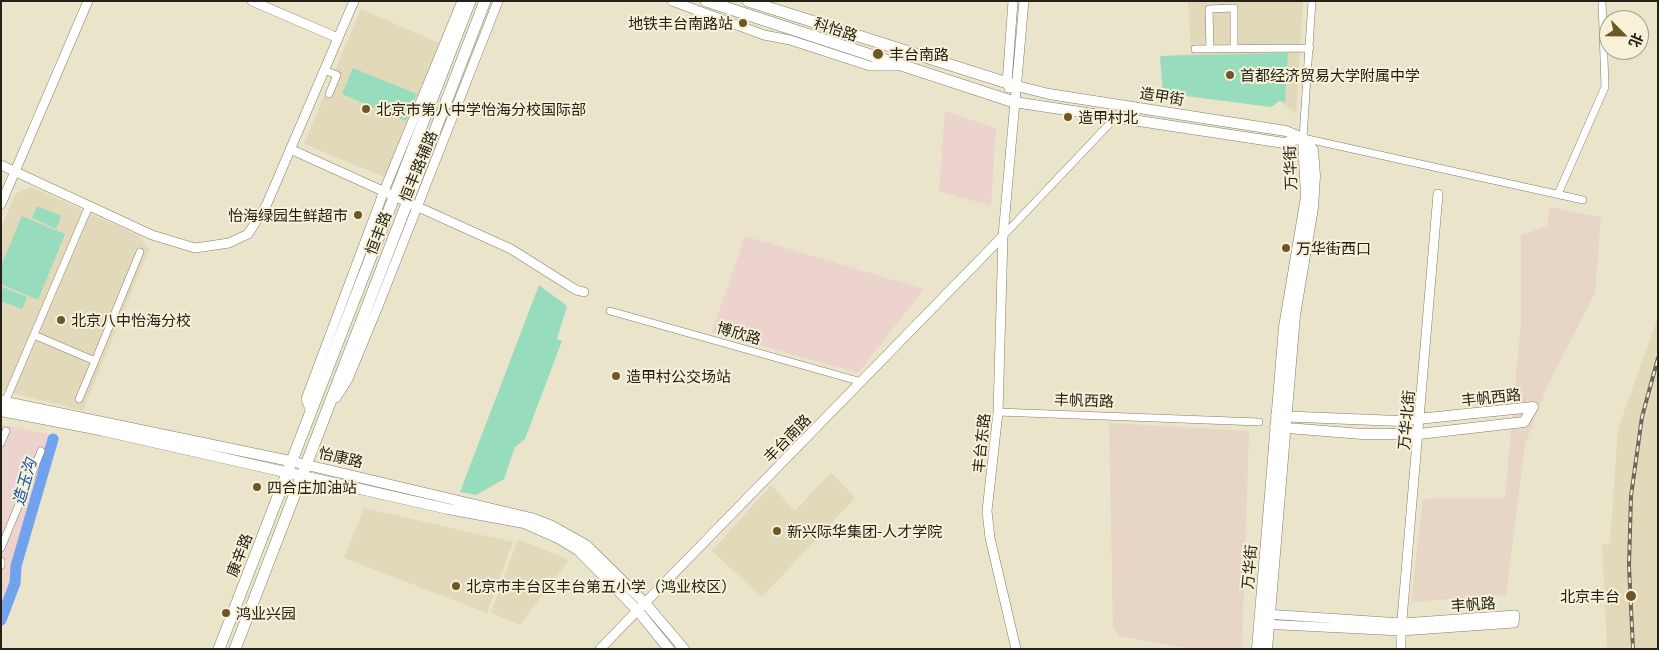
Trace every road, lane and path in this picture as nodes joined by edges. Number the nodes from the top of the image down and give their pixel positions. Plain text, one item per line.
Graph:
1 (88, 1) edge
2 (252, 1) edge
3 (354, 1) edge
4 (462, 1) edge
5 (470, 1) edge
6 (485, 1) edge
7 (498, 1) edge
8 (672, 1) edge
9 (706, 1) edge
10 (748, 1) edge
11 (1013, 1) edge
12 (1024, 1) edge
13 (1312, 1) edge
14 (1602, 1) edge
15 (338, 38) junction
16 (1310, 48) junction
17 (1210, 49) junction
18 (1234, 49) junction
19 (1196, 50) dead end
20 (902, 66) junction
21 (324, 70) junction
22 (1012, 85) junction
23 (329, 94) dead end
24 (1014, 102) junction
25 (1116, 118) junction
26 (1303, 138) junction
27 (290, 148) junction
28 (1, 165) edge
29 (15, 171) junction
30 (389, 193) junction
31 (1438, 194) dead end
32 (1558, 194) junction
33 (1583, 200) dead end
34 (1, 204) edge
35 (412, 204) junction
36 (89, 206) junction
37 (1003, 236) junction
38 (140, 252) dead end
39 (584, 292) dead end
40 (610, 310) dead end
41 (34, 335) junction
42 (95, 361) junction
43 (862, 382) junction
44 (80, 399) dead end
45 (3, 404) edge
46 (998, 412) junction
47 (1276, 416) junction
48 (1287, 416) junction
49 (1420, 420) junction
50 (1259, 422) dead end
51 (1275, 428) junction
52 (1286, 428) junction
53 (6, 431) dead end
54 (1418, 434) junction
55 (1, 443) edge
56 (40, 451) dead end
57 (290, 461) junction
58 (304, 471) junction
59 (286, 472) junction
60 (1, 548) edge
61 (645, 603) junction
62 (638, 611) junction
63 (1264, 619) junction
64 (1401, 627) junction
65 (219, 649) edge
66 (235, 649) edge
67 (600, 649) edge
68 (670, 649) edge
69 (684, 649) edge
70 (1016, 649) edge
71 (1257, 649) edge
72 (1267, 649) edge
73 (1402, 649) edge

1 - 29 street
2 - 15 street
3 - 15 street
4 - 30 street, 恒丰路辅路
5 - 30 main road, 恒丰路
6 - 35 main road, 恒丰路
7 - 35 street, 恒丰路辅路
8 - 20 street
9 - 20 main road, 科怡路
10 - 22 main road, 科怡路
11 - 22 street
12 - 22 street
13 - 16 street
14 - 32 street
15 - 21 street
16 - 18 street
16 - 26 street
17 - 18 street
17 - 18 street
17 - 19 street
20 - 24 main road, 科怡路
21 - 23 street
21 - 27 street
22 - 24 street
22 - 26 main road, 造甲街
24 - 25 main road, 造甲街
24 - 37 street
25 - 26 main road, 造甲街
25 - 37 street
26 - 32 street, 造甲街
26 - 47 main road, 万华街
26 - 48 main road, 万华街
27 - 30 street
27 - 36 street
28 - 29 street
29 - 34 street
29 - 36 street
30 - 35 street
30 - 57 main road, 恒丰路
31 - 49 street, 万华北街
32 - 33 street, 造甲街
35 - 39 street
35 - 58 main road, 恒丰路
36 - 41 street
37 - 43 street, 丰台南路
37 - 46 street, 丰台东路
38 - 42 street
40 - 43 street, 博欣路
41 - 42 street
41 - 45 street
42 - 44 street
43 - 61 street, 丰台南路
45 - 57 main road, 怡康路
45 - 59 main road, 怡康路
46 - 50 street, 丰帆西路
46 - 70 street, 丰台东路
47 - 48 main road, 丰帆西路
47 - 51 main road, 万华街
48 - 49 main road, 丰帆西路
48 - 52 main road, 万华街
49 - 54 street, 万华北街
49 - 54 main road, 丰帆西路
51 - 52 main road, 丰帆西路
51 - 63 main road, 万华街
52 - 54 main road, 丰帆西路
52 - 63 main road, 万华街
53 - 55 street
54 - 64 street, 万华北街
56 - 60 street
57 - 58 main road, 怡康路
57 - 59 main road, 恒丰路
58 - 59 main road, 怡康路
58 - 61 main road, 怡康路
58 - 62 main road, 怡康路
58 - 66 main road, 康辛路
59 - 65 main road, 康辛路
61 - 62 street, 丰台南路
61 - 69 main road, 怡康路
62 - 67 street, 丰台南路
62 - 68 main road, 怡康路
63 - 64 street, 丰帆路
63 - 71 main road, 万华街
63 - 72 main road, 万华街
64 - 64 street, 丰帆路
64 - 73 street, 万华北街

